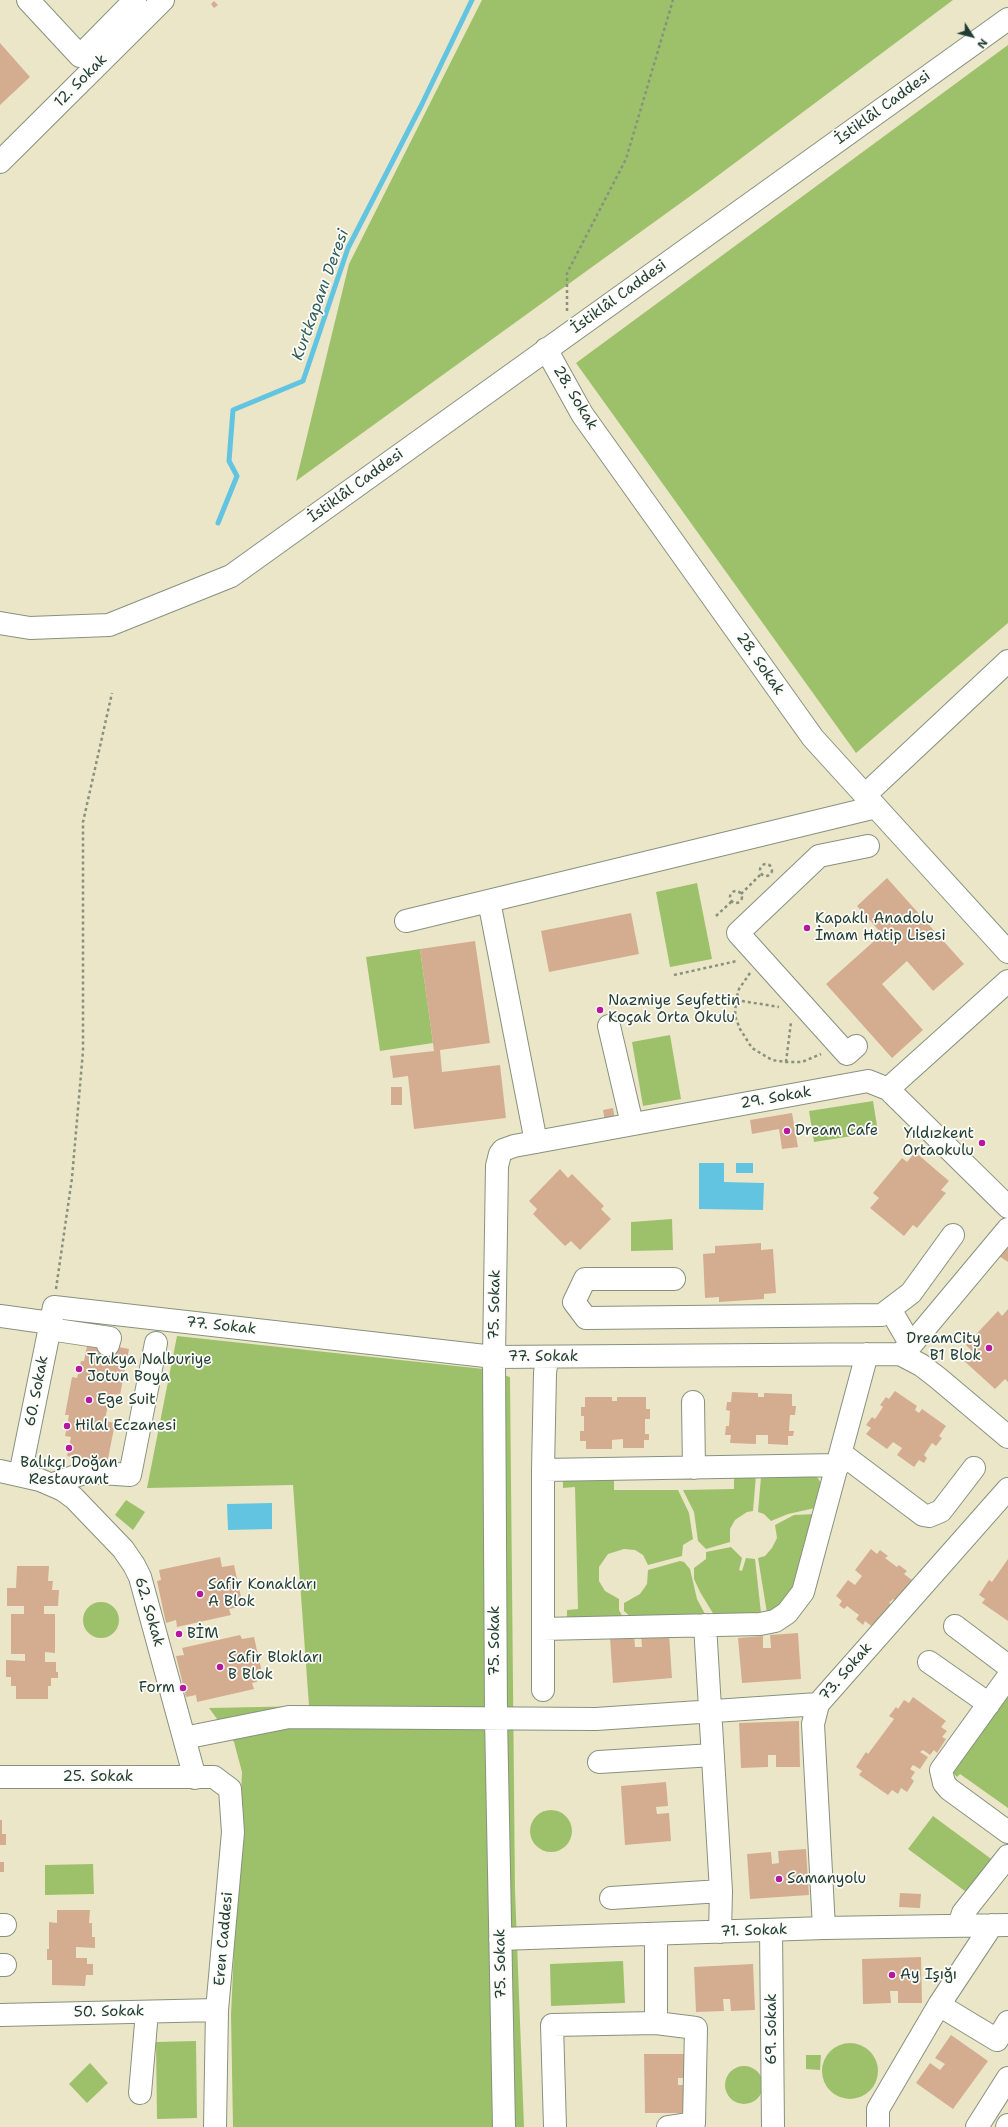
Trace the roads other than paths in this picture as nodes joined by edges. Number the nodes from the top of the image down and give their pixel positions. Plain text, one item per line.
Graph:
1 (28, 0) edge
2 (135, 0) edge
3 (163, 0) edge
4 (1008, 19) edge
5 (86, 63) junction
6 (0, 162) edge
7 (546, 349) junction
8 (0, 623) edge
9 (1008, 661) edge
10 (871, 801) junction
11 (823, 819) junction
12 (868, 846) dead end
13 (831, 854) junction
14 (489, 901) junction
15 (406, 921) dead end
16 (1008, 952) edge
17 (1008, 981) edge
18 (610, 1026) dead end
19 (846, 1044) road end
20 (888, 1089) junction
21 (632, 1124) junction
22 (536, 1142) junction
23 (500, 1154) joint
24 (1008, 1207) edge
25 (1008, 1228) edge
26 (953, 1235) dead end
27 (674, 1278) dead end
28 (890, 1309) junction
29 (0, 1316) edge
30 (51, 1320) junction
31 (156, 1342) dead end
32 (108, 1345) dead end
33 (906, 1350) junction
34 (867, 1354) junction
35 (494, 1357) junction
36 (547, 1358) junction
37 (693, 1402) dead end
38 (1008, 1436) edge
39 (840, 1460) junction
40 (694, 1468) junction
41 (974, 1468) dead end
42 (543, 1470) junction
43 (10, 1473) edge
44 (53, 1484) junction
45 (1008, 1489) edge
46 (705, 1625) junction
47 (955, 1626) dead end
48 (543, 1629) junction
49 (929, 1662) dead end
50 (1008, 1666) edge
51 (1008, 1677) edge
52 (543, 1690) dead end
53 (818, 1704) junction
54 (989, 1704) junction
55 (709, 1712) junction
56 (496, 1717) junction
57 (184, 1738) junction
58 (714, 1755) junction
59 (599, 1762) dead end
60 (0, 1777) edge
61 (195, 1778) junction
62 (1008, 1832) edge
63 (1008, 1856) edge
64 (721, 1891) junction
65 (611, 1898) dead end
66 (959, 1925) junction
67 (1000, 1925) edge
68 (824, 1928) junction
69 (771, 1930) junction
70 (720, 1932) junction
71 (656, 1935) junction
72 (500, 1939) junction
73 (939, 2005) junction
74 (217, 2010) junction
75 (147, 2012) junction
76 (0, 2015) edge
77 (1008, 2022) edge
78 (656, 2023) junction
79 (1008, 2078) edge
80 (140, 2092) dead end
81 (215, 2127) edge
82 (504, 2127) edge
83 (555, 2127) edge
84 (668, 2127) edge
85 (773, 2127) edge
86 (878, 2127) edge
87 (977, 2127) edge

1 - 5 street
2 - 5 street
3 - 5 street, 12. Sokak
4 - 7 street, İstiklâl Caddesi
5 - 6 street, 12. Sokak
7 - 8 street, İstiklâl Caddesi
7 - 10 street, 28. Sokak
9 - 10 street
10 - 11 street
10 - 16 street, 28. Sokak
11 - 13 street
11 - 14 street
12 - 13 street
13 - 19 street
14 - 15 street
14 - 22 street
17 - 20 street
18 - 21 street
20 - 21 street, 29. Sokak
20 - 24 street, 29. Sokak
21 - 22 street, 29. Sokak
22 - 23 street, 29. Sokak
23 - 35 street, 75. Sokak
25 - 33 street
26 - 28 street
27 - 28 street
28 - 33 street
29 - 30 street
30 - 32 street
30 - 35 street, 77. Sokak
30 - 43 street, 60. Sokak
31 - 44 street
33 - 34 street, 77. Sokak
33 - 38 street, 77. Sokak
34 - 36 street, 77. Sokak
34 - 39 street
35 - 36 street, 77. Sokak
35 - 56 street, 75. Sokak
36 - 42 street
37 - 40 street
39 - 40 street
39 - 41 street
39 - 46 street
40 - 42 street
42 - 48 street
43 - 44 street, 62. Sokak
44 - 57 street, 62. Sokak
45 - 53 street, 73. Sokak
46 - 48 street
46 - 55 street
47 - 50 street
48 - 52 street
49 - 54 street
51 - 54 street
53 - 55 street
53 - 68 street, 73. Sokak
54 - 62 street
55 - 56 street
55 - 58 street
56 - 57 street
56 - 72 street, 75. Sokak
57 - 61 street, 62. Sokak
58 - 59 street
58 - 64 street
60 - 61 street, 25. Sokak
61 - 74 street, Eren Caddesi
63 - 66 street
64 - 65 street
64 - 70 street
66 - 67 street, 71. Sokak
66 - 68 street, 71. Sokak
67 - 73 street
68 - 69 street, 71. Sokak
69 - 70 street, 71. Sokak
69 - 85 street, 69. Sokak
70 - 71 street, 71. Sokak
71 - 72 street, 71. Sokak
71 - 78 street
72 - 82 street, 75. Sokak
73 - 77 street
73 - 86 street
74 - 75 street, 50. Sokak
74 - 81 street, Eren Caddesi
75 - 76 street, 50. Sokak
75 - 80 street
78 - 83 street
78 - 84 street
79 - 87 street

